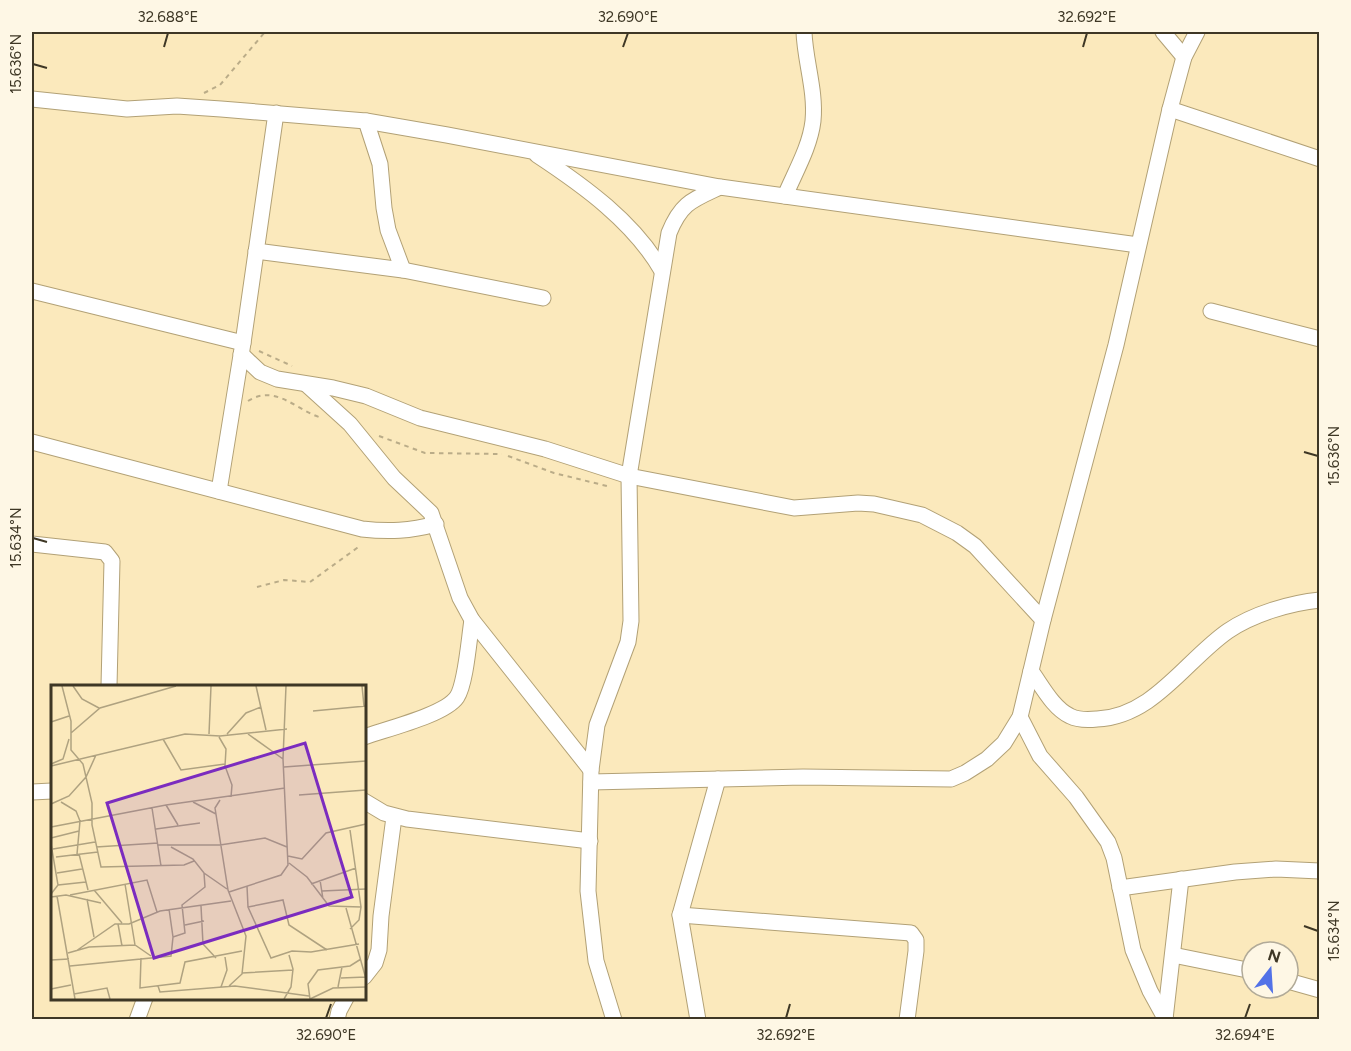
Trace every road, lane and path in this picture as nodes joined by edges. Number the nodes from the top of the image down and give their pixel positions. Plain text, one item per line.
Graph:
1 (265, 32) edge
2 (804, 32) edge
3 (1163, 32) edge
4 (1197, 32) edge
5 (1184, 57) junction
6 (199, 96) dead end
7 (32, 99) edge
8 (1170, 109) junction
9 (276, 113) junction
10 (366, 121) junction
11 (529, 150) junction
12 (1320, 159) edge
13 (720, 187) junction
14 (785, 196) junction
15 (1138, 245) junction
16 (256, 251) junction
17 (403, 270) junction
18 (662, 272) junction
19 (32, 291) edge
20 (543, 298) dead end
21 (1211, 311) dead end
22 (1320, 339) edge
23 (242, 349) junction
24 (307, 384) junction
25 (32, 442) edge
26 (629, 476) junction
27 (219, 491) junction
28 (436, 524) junction
29 (362, 529) junction
30 (32, 544) edge
31 (257, 587) dead end
32 (1320, 600) edge
33 (472, 620) junction
34 (1043, 620) junction
35 (1031, 671) junction
36 (109, 685) edge
37 (1020, 717) junction
38 (366, 736) edge
39 (591, 776) junction
40 (718, 779) junction
41 (51, 791) edge
42 (32, 792) edge
43 (366, 802) edge
44 (394, 817) junction
45 (590, 841) junction
46 (1320, 871) edge
47 (1181, 879) junction
48 (1120, 888) junction
49 (366, 915) edge
50 (680, 915) junction
51 (381, 916) junction
52 (1173, 955) junction
53 (1240, 969) edge
54 (366, 974) edge
55 (1300, 984) edge
56 (1320, 990) edge
57 (145, 1000) edge
58 (345, 1000) edge
59 (1166, 1019) edge
60 (137, 1020) edge
61 (337, 1020) edge
62 (614, 1020) edge
63 (698, 1020) edge
64 (907, 1020) edge

1 - 6 path
2 - 14 street
3 - 5 street
4 - 5 street
5 - 8 street
7 - 9 street
8 - 12 street
8 - 15 street
9 - 10 street
9 - 16 street
10 - 11 street
10 - 17 street
11 - 13 street
11 - 18 street
13 - 14 street
13 - 18 street
14 - 15 street
15 - 34 street
16 - 17 street
16 - 23 street
17 - 20 street
18 - 26 street
19 - 23 street
21 - 22 street
23 - 24 street
23 - 27 street
24 - 26 street
24 - 28 street
25 - 27 street
26 - 34 street
26 - 39 street
27 - 29 street
28 - 29 street
28 - 33 street
29 - 31 path
30 - 36 street
32 - 35 street
33 - 38 street
33 - 39 street
34 - 35 street
35 - 37 street
37 - 40 street
37 - 48 street
39 - 40 street
39 - 45 street
40 - 50 street
41 - 42 street
43 - 44 street
44 - 45 street
44 - 51 street
45 - 62 street
46 - 47 street
47 - 48 street
47 - 52 street
48 - 59 street
49 - 51 street
50 - 63 street
50 - 64 street
51 - 54 street
52 - 53 street
52 - 59 street
55 - 56 street
57 - 60 street
58 - 61 street

